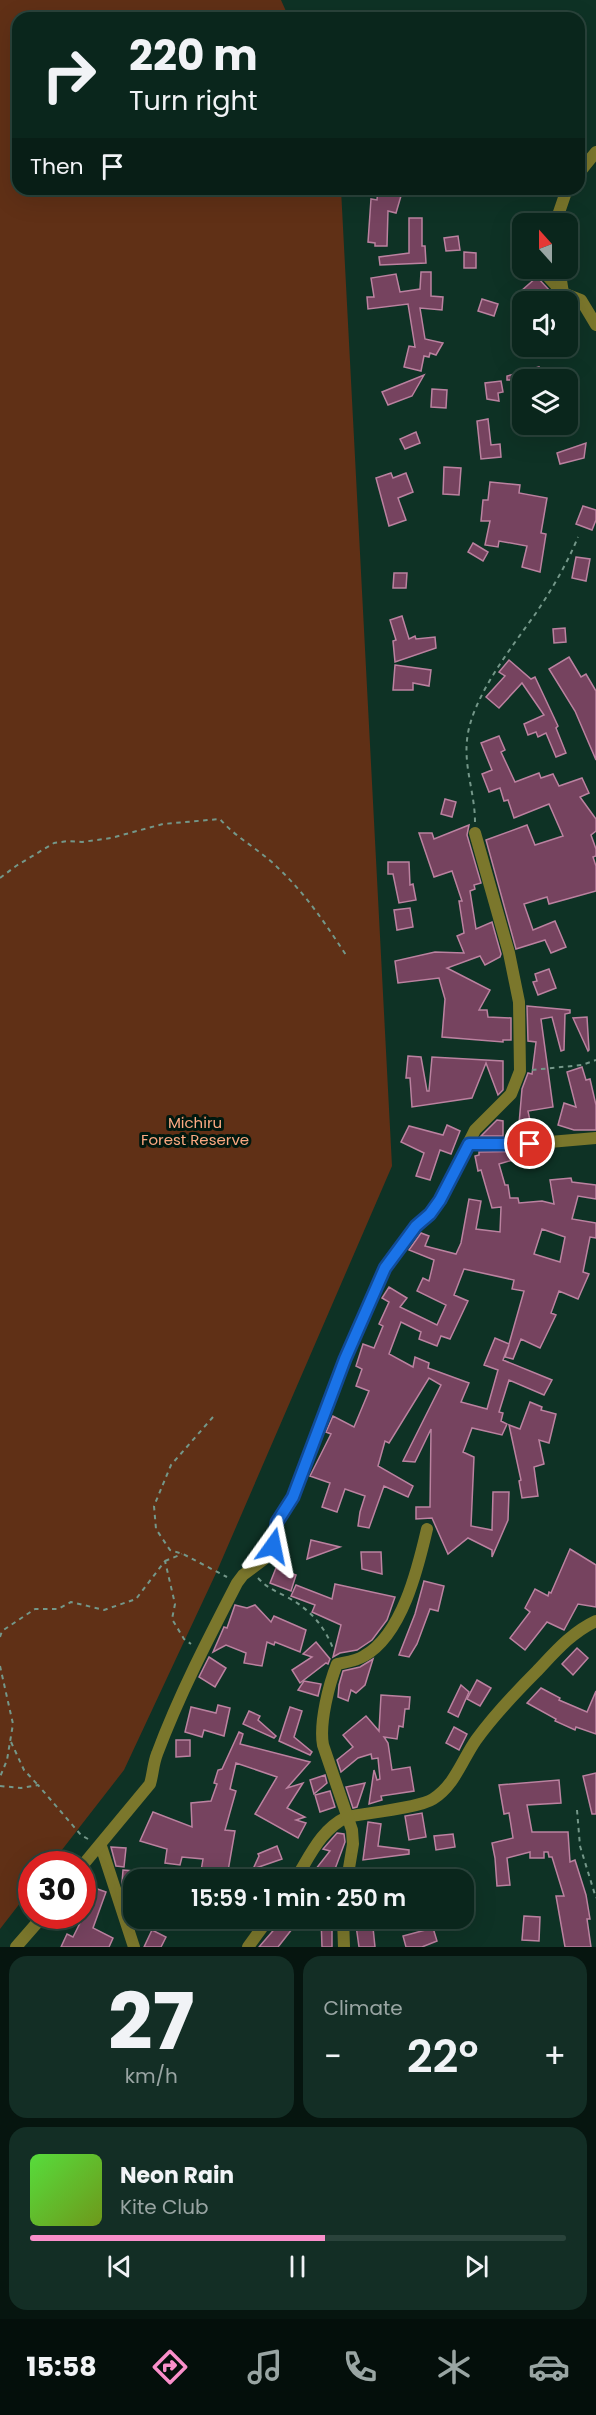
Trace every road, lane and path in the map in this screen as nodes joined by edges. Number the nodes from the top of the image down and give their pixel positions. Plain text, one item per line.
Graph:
1 (596, 152) edge
2 (585, 166) edge
3 (565, 195) edge
4 (559, 213) edge
5 (550, 279) edge
6 (561, 291) edge
7 (578, 299) edge
8 (596, 325) edge
9 (578, 537) dead end
10 (475, 833) joint
11 (0, 878) edge
12 (346, 955) dead end
13 (596, 1060) edge
14 (520, 1071) junction
15 (596, 1138) edge
16 (469, 1144) junction
17 (213, 1417) dead end
18 (427, 1529) dead end
19 (183, 1554) junction
20 (165, 1561) junction
21 (250, 1569) junction
22 (237, 1583) junction
23 (596, 1621) edge
24 (0, 1637) edge
25 (203, 1652) junction
26 (337, 1664) junction
27 (0, 1666) edge
28 (10, 1740) junction
29 (0, 1777) edge
30 (38, 1785) junction
31 (0, 1786) edge
32 (577, 1810) dead end
33 (347, 1818) junction
34 (101, 1846) junction
35 (96, 1851) edge
36 (302, 1869) edge
37 (349, 1869) edge
38 (596, 1898) edge
39 (32, 1929) edge
40 (261, 1929) edge
41 (343, 1929) edge
42 (16, 1947) edge
43 (134, 1947) edge
44 (248, 1947) edge
45 (344, 1947) edge

1 - 2 street
3 - 4 street
5 - 6 street
7 - 8 street
9 - 10 path
10 - 14 street
11 - 12 path
13 - 14 path
14 - 16 street
15 - 16 street
16 - 21 street
17 - 19 path
18 - 26 street
19 - 20 path
19 - 22 path
20 - 24 path
20 - 25 path
21 - 22 street
21 - 26 path
22 - 25 street
23 - 33 street
25 - 34 street
26 - 33 street
27 - 28 path
28 - 29 path
28 - 30 path
30 - 31 path
30 - 34 path
32 - 38 path
33 - 36 street
33 - 37 street
34 - 35 street
34 - 43 street
39 - 42 street
40 - 44 street
41 - 45 street

